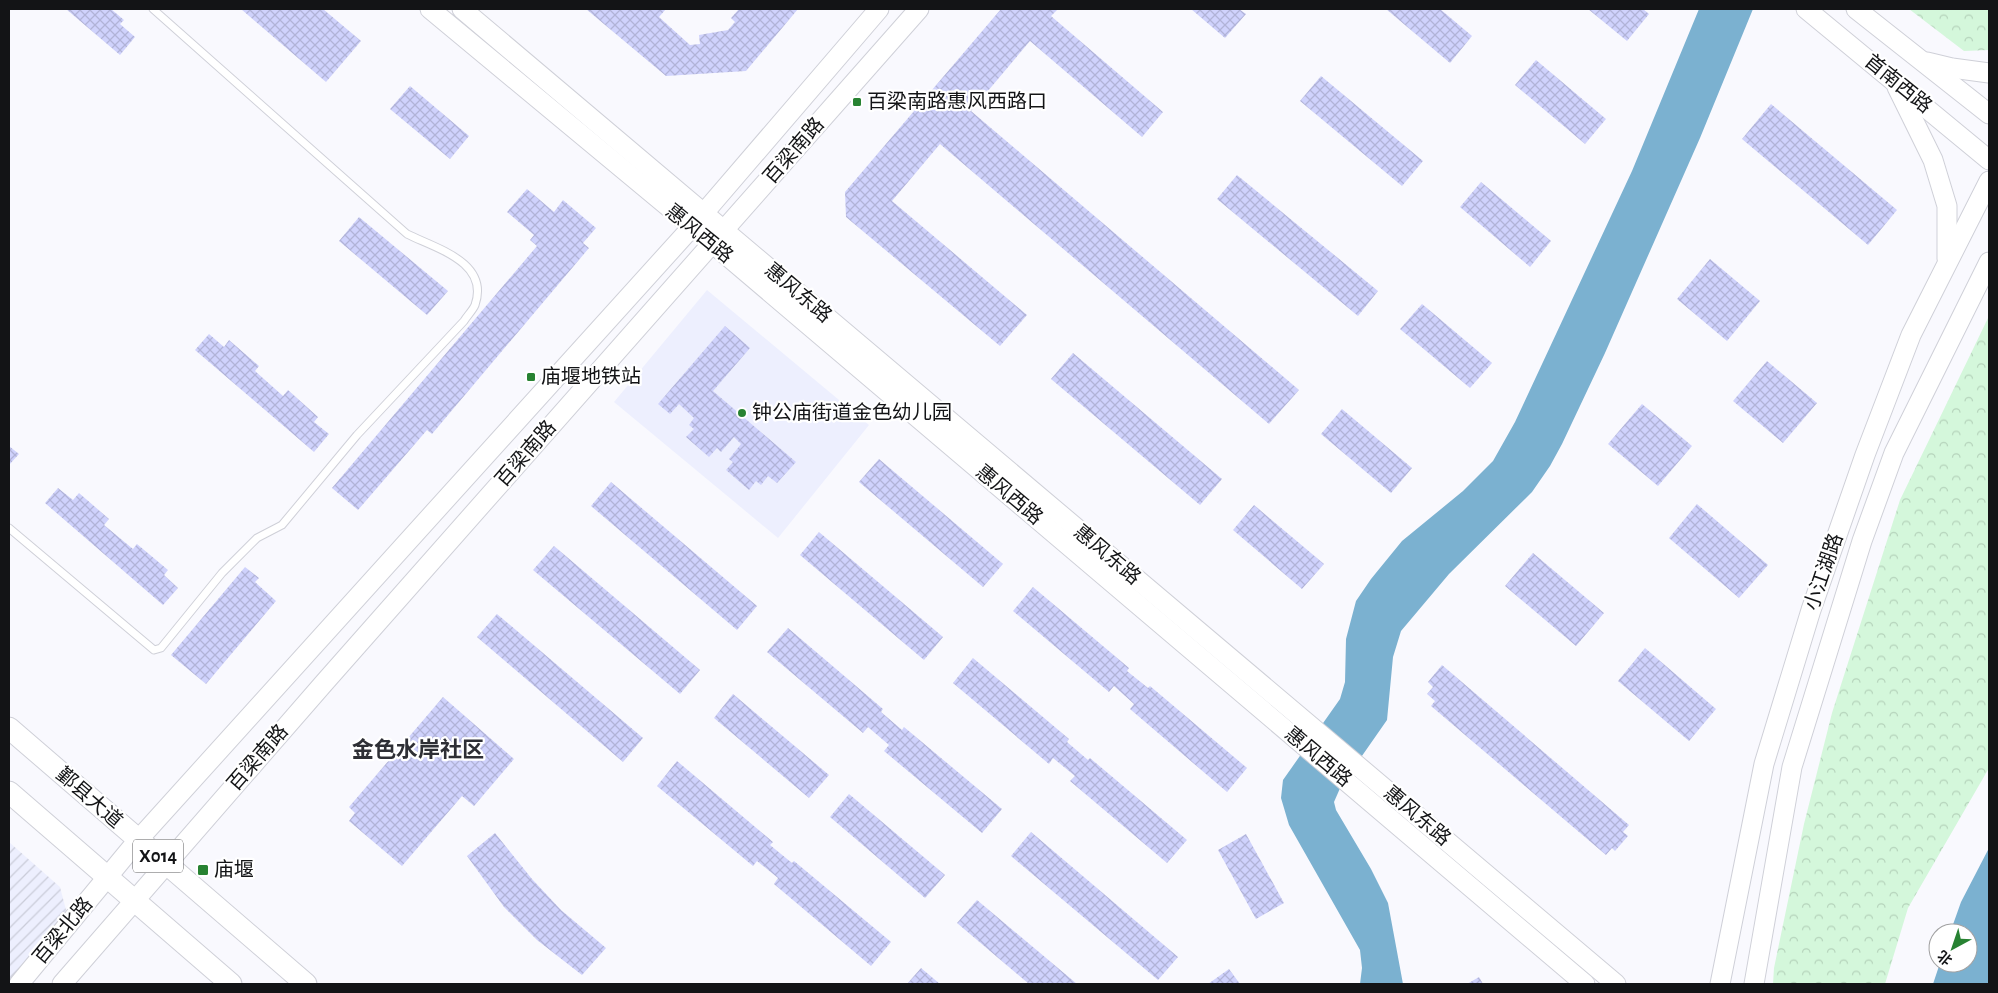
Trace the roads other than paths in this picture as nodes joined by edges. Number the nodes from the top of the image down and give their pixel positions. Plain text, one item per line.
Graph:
1 (153, 9) edge
2 (430, 9) edge
3 (462, 9) edge
4 (879, 9) edge
5 (919, 9) edge
6 (1806, 9) edge
7 (1856, 9) edge
8 (1921, 60) junction
9 (1989, 74) edge
10 (1894, 82) junction
11 (1989, 114) edge
12 (1989, 160) edge
13 (1989, 181) edge
14 (697, 221) junction
15 (718, 237) junction
16 (1947, 262) junction
17 (1989, 262) edge
18 (9, 528) edge
19 (9, 728) edge
20 (9, 792) edge
21 (138, 840) junction
22 (166, 862) junction
23 (107, 877) junction
24 (133, 901) junction
25 (19, 984) edge
26 (62, 984) edge
27 (231, 984) edge
28 (306, 984) edge
29 (1585, 984) edge
30 (1616, 984) edge
31 (1720, 984) edge
32 (1754, 984) edge

1 - 18 lane
2 - 14 street, 惠风西路
3 - 14 street, 惠风东路
4 - 14 street, 百梁南路
5 - 15 street, 百梁南路
6 - 10 street, 首南西路
7 - 8 street, 首南西路
8 - 9 street
8 - 11 street, 首南西路
10 - 12 street, 首南西路
10 - 16 street
13 - 16 street, 小江湖路
14 - 15 street, 惠风东路
14 - 21 street, 百梁南路
15 - 22 street, 百梁南路
15 - 29 street, 惠风西路
15 - 30 street, 惠风东路
16 - 31 street, 小江湖路
17 - 32 street, 小江湖路
19 - 21 main road, 鄞县大道 / X014
20 - 23 main road, X014
21 - 22 main road, 鄞县大道 / X014
21 - 23 street, 百梁南路
22 - 24 street, 百梁南路
22 - 28 main road, 鄞县大道 / X014
23 - 24 main road
23 - 25 street, 百梁北路
24 - 26 street, 百梁北路
24 - 27 main road, X014

